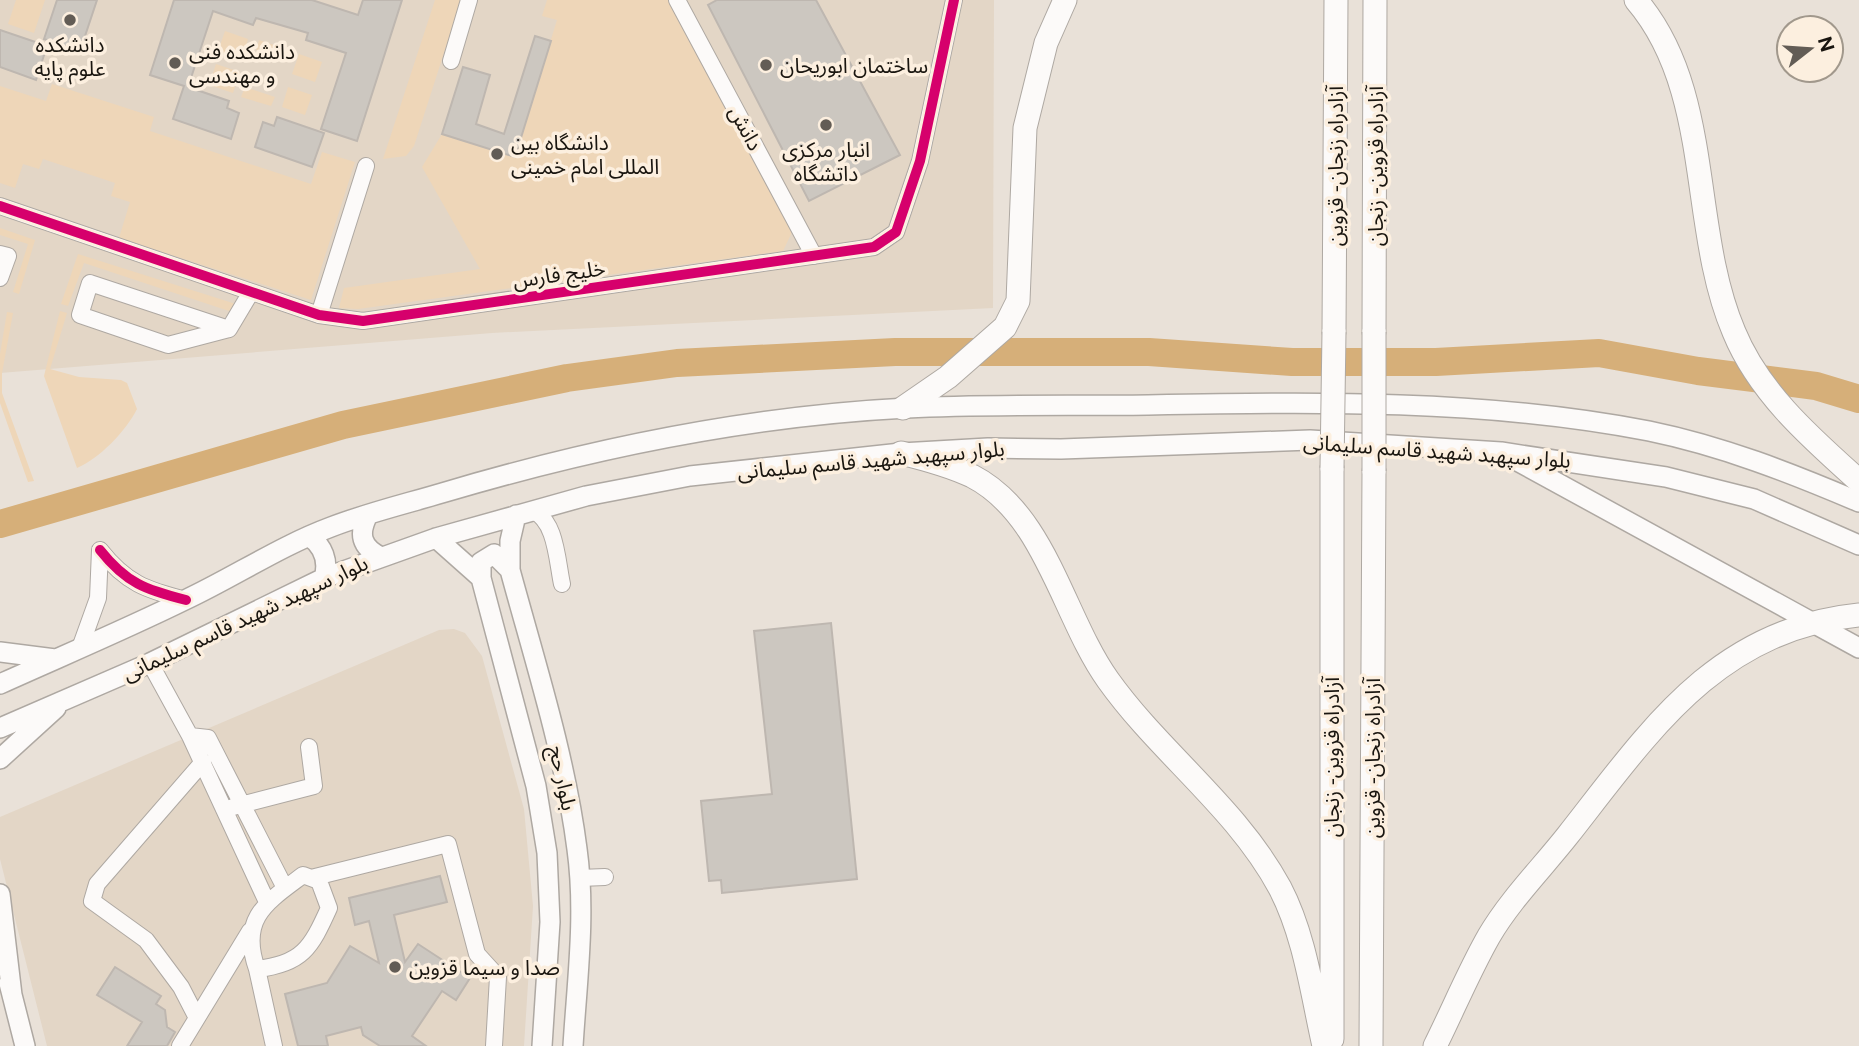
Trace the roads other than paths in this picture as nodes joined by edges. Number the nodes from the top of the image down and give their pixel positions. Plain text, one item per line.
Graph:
1 (469, 0) edge
2 (677, 0) edge
3 (954, 0) edge
4 (1065, 0) edge
5 (1336, 0) edge
6 (1375, 0) edge
7 (1636, 0) edge
8 (452, 61) dead end
9 (366, 166) dead end
10 (0, 206) edge
11 (0, 254) edge
12 (814, 256) junction
13 (0, 278) edge
14 (251, 292) junction
15 (318, 315) junction
16 (229, 329) junction
17 (903, 408) junction
18 (1501, 452) junction
19 (901, 453) junction
20 (1332, 468) joint
21 (1374, 471) joint
22 (1859, 481) edge
23 (1859, 502) edge
24 (524, 513) junction
25 (368, 515) junction
26 (309, 536) junction
27 (436, 538) junction
28 (1859, 545) edge
29 (381, 557) junction
30 (510, 570) junction
31 (324, 578) junction
32 (481, 579) junction
33 (562, 584) dead end
34 (186, 600) junction
35 (1859, 615) edge
36 (80, 648) junction
37 (1859, 648) edge
38 (0, 652) edge
39 (56, 659) junction
40 (150, 663) junction
41 (0, 684) edge
42 (69, 697) junction
43 (0, 728) edge
44 (190, 736) junction
45 (309, 747) dead end
46 (0, 759) edge
47 (203, 762) junction
48 (241, 804) junction
49 (225, 810) junction
50 (605, 877) dead end
51 (311, 878) junction
52 (580, 878) junction
53 (285, 888) junction
54 (0, 894) edge
55 (267, 902) junction
56 (253, 926) junction
57 (0, 956) edge
58 (257, 969) junction
59 (12, 995) junction
60 (197, 1018) junction
61 (25, 1046) edge
62 (180, 1046) edge
63 (274, 1046) edge
64 (494, 1046) edge
65 (542, 1046) edge
66 (573, 1046) edge
67 (1324, 1046) edge
68 (1332, 1046) edge
69 (1371, 1046) edge
70 (1435, 1046) edge

1 - 8 street
2 - 12 street, دانش
3 - 12 street, خلیج فارس
4 - 17 highway
5 - 20 highway, آزادراه زنجان - قزوین, bridge
6 - 21 highway, آزادراه قزوین - زنجان, bridge
7 - 22 highway
9 - 15 street
10 - 14 street, خلیج فارس
11 - 13 street
12 - 15 street, خلیج فارس
14 - 15 street, خلیج فارس
14 - 16 street
16 - 16 street
17 - 23 main road, بلوار سپهبد شهید قاسم سلیمانی
17 - 25 main road, بلوار سپهبد شهید قاسم سلیمانی
18 - 19 main road, بلوار سپهبد شهید قاسم سلیمانی
18 - 28 main road, بلوار سپهبد شهید قاسم سلیمانی
18 - 37 main road
19 - 24 main road, بلوار سپهبد شهید قاسم سلیمانی
19 - 67 highway
20 - 68 highway, آزادراه قزوین - زنجان
21 - 69 highway, آزادراه زنجان - قزوین
24 - 27 main road, بلوار سپهبد شهید قاسم سلیمانی
24 - 30 main road, بلوار حج
24 - 33 street
25 - 26 main road, بلوار سپهبد شهید قاسم سلیمانی
25 - 29 main road
26 - 31 main road
26 - 34 main road, بلوار سپهبد شهید قاسم سلیمانی
27 - 29 main road, بلوار سپهبد شهید قاسم سلیمانی
27 - 32 main road
29 - 31 main road, بلوار سپهبد شهید قاسم سلیمانی
30 - 32 main road
30 - 52 main road, بلوار حج
31 - 40 main road, بلوار سپهبد شهید قاسم سلیمانی
32 - 65 main road, بلوار حج
34 - 36 main road, بلوار سپهبد شهید قاسم سلیمانی
34 - 36 street
35 - 70 highway
36 - 39 main road, بلوار سپهبد شهید قاسم سلیمانی
38 - 39 main road
39 - 41 main road, بلوار سپهبد شهید قاسم سلیمانی
40 - 42 main road, بلوار سپهبد شهید قاسم سلیمانی
40 - 44 street
42 - 43 main road, بلوار سپهبد شهید قاسم سلیمانی
42 - 46 main road
44 - 47 street
44 - 48 street
45 - 48 street
47 - 49 street
47 - 60 street
48 - 49 street
48 - 53 street
49 - 55 street
50 - 52 street
51 - 53 street
51 - 58 street
51 - 64 street
52 - 66 main road, بلوار حج
53 - 55 street
54 - 59 main road
55 - 56 street
56 - 58 street
56 - 60 street
57 - 59 main road
58 - 63 street
59 - 61 main road
60 - 62 street

